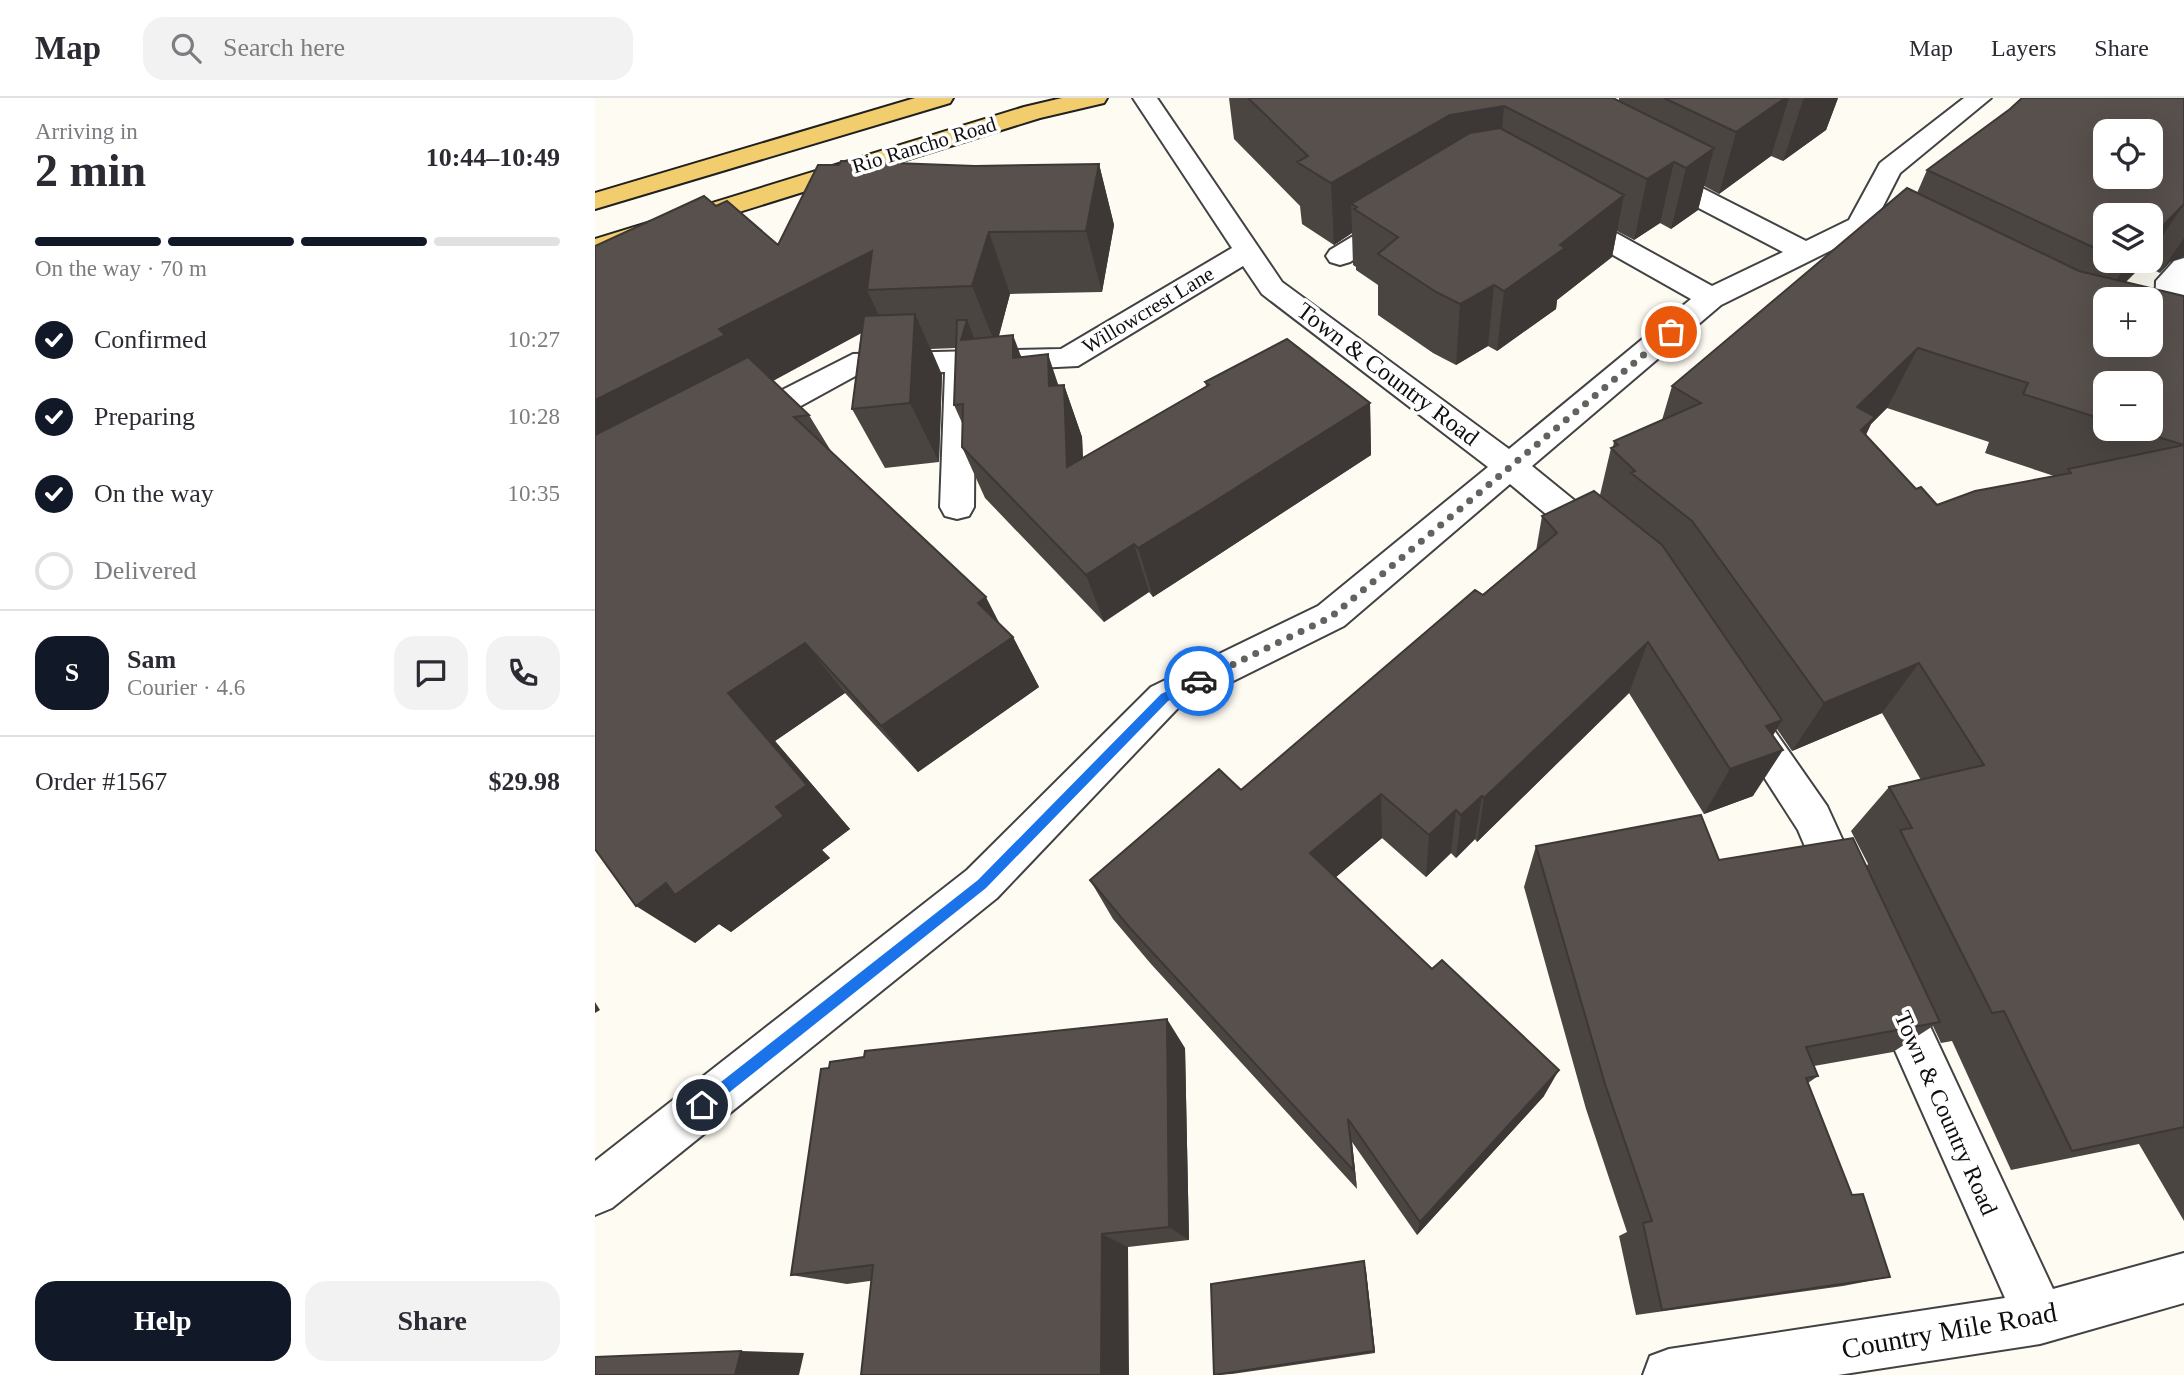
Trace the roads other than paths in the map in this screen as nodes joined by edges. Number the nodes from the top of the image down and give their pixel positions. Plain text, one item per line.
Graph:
1 (941, 98) edge
2 (1095, 98) edge
3 (1145, 98) edge
4 (1979, 98) edge
5 (1635, 164) edge
6 (595, 201) edge
7 (1546, 205) edge
8 (1422, 206) edge
9 (1860, 225) junction
10 (595, 248) edge
11 (1249, 250) junction
12 (1806, 252) junction
13 (1340, 256) dead end
14 (1931, 262) edge
15 (2184, 267) edge
16 (1711, 298) junction
17 (2168, 347) edge
18 (961, 359) junction
19 (718, 436) edge
20 (1511, 467) junction
21 (957, 507) dead end
22 (1626, 562) edge
23 (1727, 692) edge
24 (1858, 919) edge
25 (1875, 956) edge
26 (595, 1191) edge
27 (2184, 1278) edge
28 (2040, 1318) junction
29 (1669, 1375) edge

1 - 6 main road, Rio Rancho Road
2 - 10 main road, Rio Rancho Road
3 - 11 street, Town & Country Road
4 - 9 street
5 - 12 street
7 - 16 street
8 - 13 street
9 - 12 street
9 - 14 street
11 - 18 street, Willowcrest Lane
11 - 20 street, Town & Country Road
12 - 16 street
15 - 17 street
16 - 20 street
18 - 19 street, Willowcrest Lane
18 - 21 street
20 - 22 street, Town & Country Road
20 - 26 street
23 - 24 street
25 - 28 street, Town & Country Road
27 - 28 street, Country Mile Road
28 - 29 street, Country Mile Road

